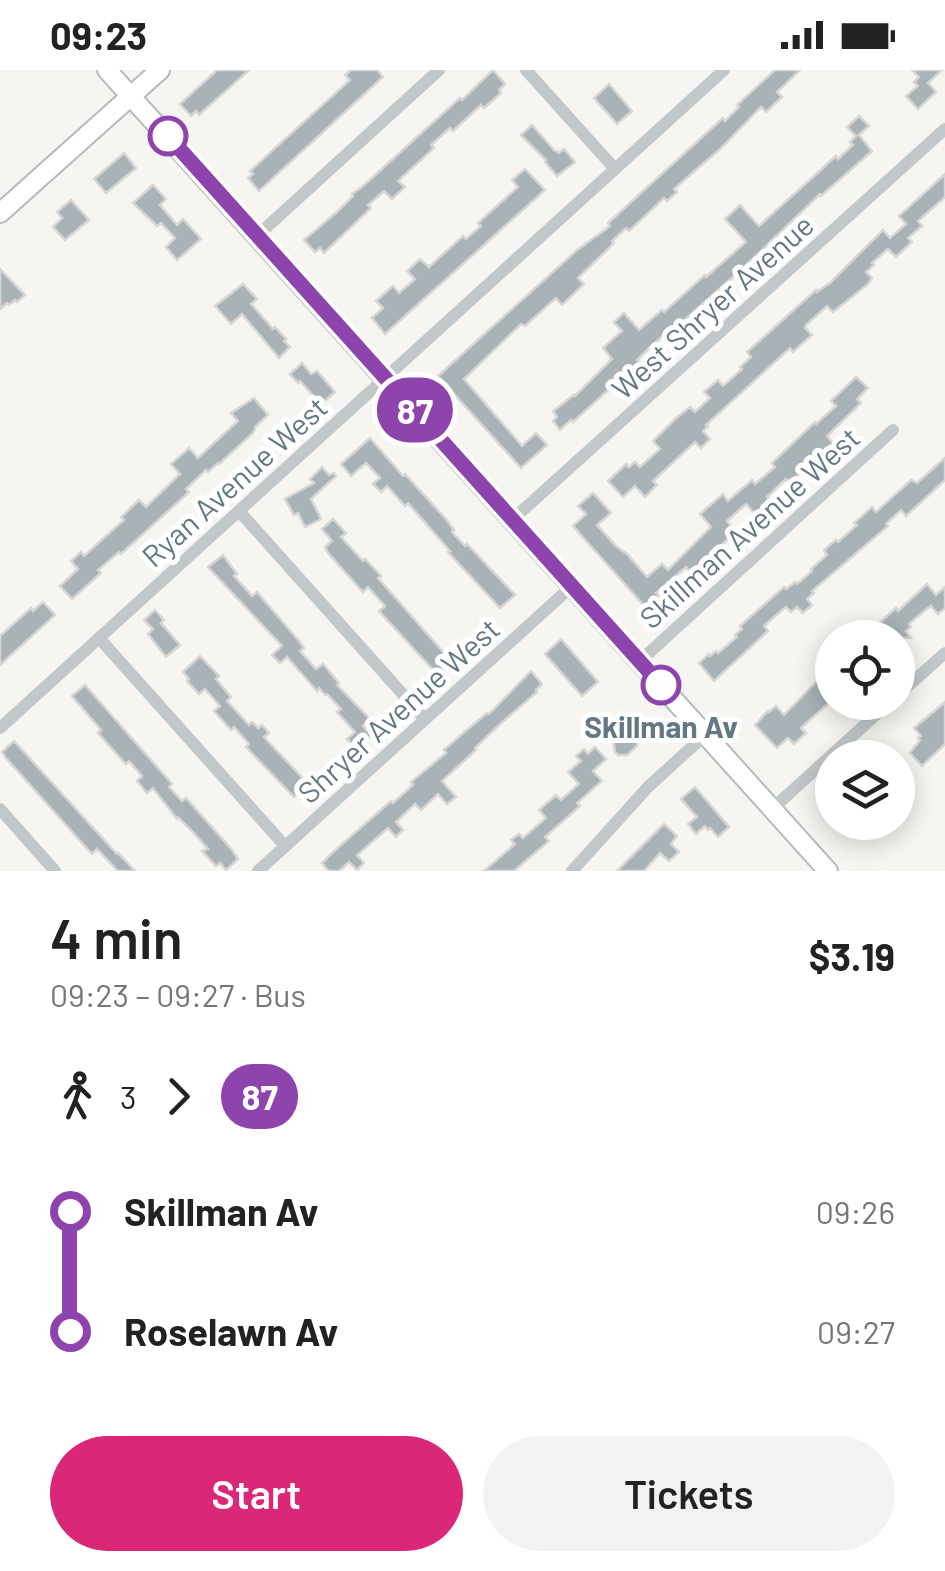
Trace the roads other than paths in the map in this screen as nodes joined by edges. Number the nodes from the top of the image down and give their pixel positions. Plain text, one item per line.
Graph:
1 (107, 70) edge
2 (160, 70) edge
3 (439, 70) edge
4 (526, 70) edge
5 (724, 70) edge
6 (131, 96) junction
7 (945, 129) edge
8 (615, 170) junction
9 (0, 213) edge
10 (258, 235) junction
11 (386, 378) junction
12 (893, 430) dead end
13 (239, 510) junction
14 (512, 520) junction
15 (572, 586) junction
16 (99, 638) junction
17 (945, 652) edge
18 (640, 661) junction
19 (915, 680) edge
20 (425, 719) junction
21 (870, 720) edge
22 (0, 728) edge
23 (706, 734) junction
24 (772, 808) junction
25 (0, 810) edge
26 (285, 846) junction
27 (55, 871) edge
28 (258, 871) edge
29 (572, 871) edge
30 (828, 871) edge

1 - 6 street
2 - 6 street
3 - 10 street
4 - 8 street
5 - 8 street, Ryan Avenue West
6 - 9 street
6 - 10 street
7 - 14 street, West Shryer Avenue
8 - 11 street, Ryan Avenue West
10 - 11 street
11 - 13 street, Ryan Avenue West
11 - 14 street
12 - 18 street, Skillman Avenue West
13 - 16 street, Ryan Avenue West
13 - 20 street
14 - 15 street
15 - 18 street
15 - 20 street, Shryer Avenue West
16 - 22 street, Ryan Avenue West
16 - 26 street
17 - 19 street
18 - 23 street
20 - 26 street, Shryer Avenue West
21 - 24 street
23 - 24 street
23 - 29 street
24 - 30 street
25 - 27 street
26 - 28 street, Shryer Avenue West

